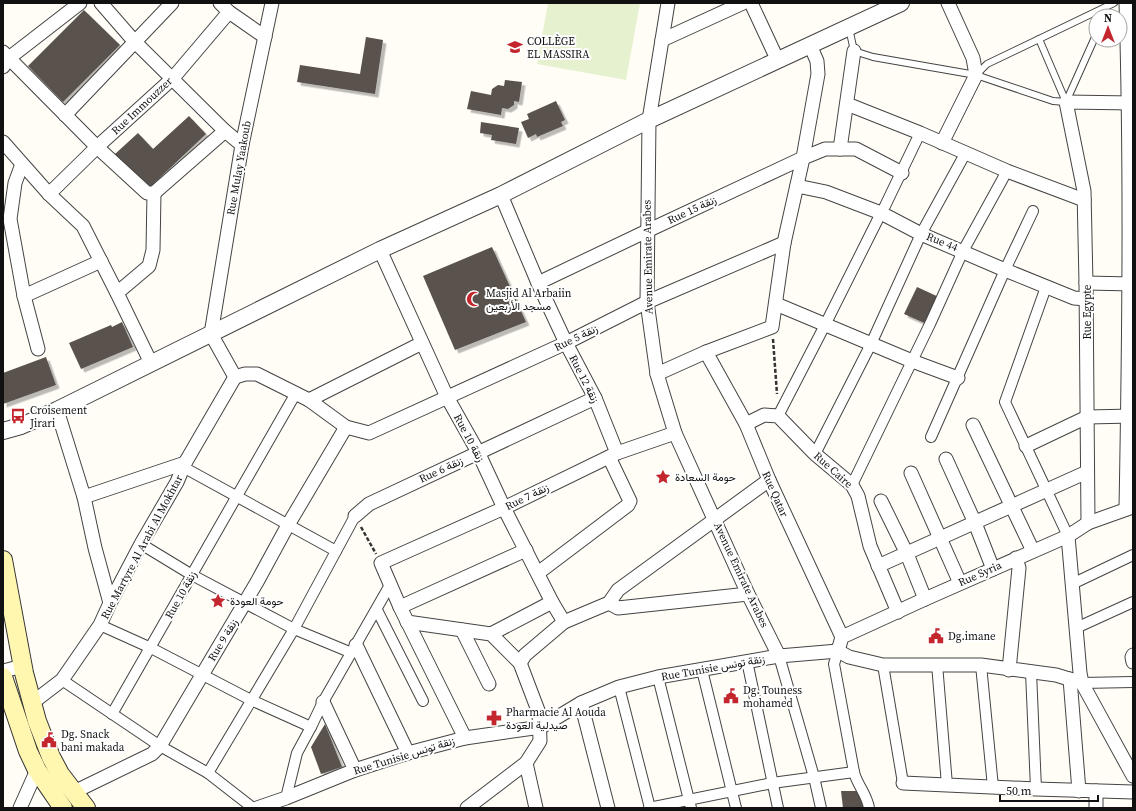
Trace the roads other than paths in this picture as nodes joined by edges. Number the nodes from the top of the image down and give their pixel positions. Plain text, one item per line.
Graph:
1 (80, 3) edge
2 (101, 3) edge
3 (172, 3) edge
4 (272, 3) edge
5 (668, 3) edge
6 (743, 3) edge
7 (751, 3) edge
8 (901, 3) edge
9 (948, 3) edge
10 (1126, 3) edge
11 (225, 7) edge
12 (1088, 18) edge
13 (849, 27) junction
14 (265, 37) junction
15 (1039, 39) junction
16 (662, 40) junction
17 (134, 41) junction
18 (810, 45) junction
19 (1090, 48) edge
20 (854, 51) junction
21 (5, 59) edge
22 (778, 61) junction
23 (976, 75) junction
24 (172, 78) junction
25 (1066, 102) junction
26 (1131, 103) edge
27 (847, 104) junction
28 (65, 115) junction
29 (648, 120) junction
30 (225, 131) junction
31 (920, 133) junction
32 (3, 142) edge
33 (942, 143) junction
34 (242, 145) junction
35 (97, 148) junction
36 (840, 149) junction
37 (965, 154) junction
38 (803, 158) junction
39 (22, 164) junction
40 (1007, 171) junction
41 (902, 173) junction
42 (797, 186) junction
43 (151, 193) junction
44 (49, 194) junction
45 (501, 195) junction
46 (1084, 200) junction
47 (1033, 211) dead end
48 (880, 213) junction
49 (647, 231) junction
50 (920, 234) junction
51 (784, 243) junction
52 (380, 250) junction
53 (963, 251) junction
54 (101, 261) junction
55 (1005, 270) junction
56 (538, 283) junction
57 (1086, 283) junction
58 (1131, 284) edge
59 (1046, 287) junction
60 (117, 293) junction
61 (24, 296) junction
62 (1086, 298) junction
63 (647, 302) junction
64 (776, 304) junction
65 (826, 325) junction
66 (211, 334) junction
67 (422, 343) junction
68 (566, 343) junction
69 (871, 344) junction
70 (38, 349) dead end
71 (706, 352) junction
72 (912, 361) junction
73 (151, 363) junction
74 (657, 374) junction
75 (235, 377) junction
76 (958, 378) junction
77 (296, 393) junction
78 (448, 397) junction
79 (595, 398) junction
80 (310, 400) junction
81 (57, 410) junction
82 (778, 416) junction
83 (1130, 416) edge
84 (1087, 417) junction
85 (746, 424) junction
86 (973, 425) dead end
87 (21, 426) junction
88 (346, 427) junction
89 (3, 431) edge
90 (675, 433) junction
91 (931, 437) dead end
92 (3, 440) edge
93 (1026, 446) junction
94 (478, 452) junction
95 (815, 454) junction
96 (613, 455) junction
97 (946, 459) dead end
98 (184, 465) junction
99 (1087, 472) junction
100 (911, 473) dead end
101 (769, 480) junction
102 (852, 485) junction
103 (1047, 490) junction
104 (84, 497) junction
105 (236, 497) junction
106 (881, 501) dead end
107 (1011, 506) junction
108 (504, 508) junction
109 (1129, 508) edge
110 (355, 516) joint
111 (715, 520) junction
112 (975, 523) junction
113 (1088, 523) junction
114 (288, 525) junction
115 (1068, 536) junction
116 (940, 539) junction
117 (141, 544) junction
118 (526, 550) junction
119 (336, 551) junction
120 (1033, 551) junction
121 (907, 554) junction
122 (1133, 555) edge
123 (1016, 558) junction
124 (3, 560) edge
125 (878, 566) junction
126 (993, 569) junction
127 (538, 573) junction
128 (192, 575) junction
129 (960, 583) junction
130 (1072, 584) junction
131 (390, 585) junction
132 (748, 594) junction
133 (925, 598) junction
134 (552, 602) junction
135 (1133, 602) edge
136 (110, 603) junction
137 (245, 603) junction
138 (609, 603) junction
139 (400, 607) junction
140 (376, 610) junction
141 (898, 612) junction
142 (407, 622) junction
143 (564, 622) junction
144 (100, 625) junction
145 (1076, 628) junction
146 (294, 629) junction
147 (462, 630) junction
148 (491, 634) junction
149 (842, 637) junction
150 (151, 648) junction
151 (354, 649) junction
152 (838, 652) junction
153 (1133, 655) edge
154 (779, 656) junction
155 (747, 661) junction
156 (1133, 662) edge
157 (520, 663) junction
158 (883, 664) junction
159 (937, 664) junction
160 (981, 665) junction
161 (23, 666) junction
162 (702, 670) junction
163 (1009, 670) junction
164 (3, 671) edge
165 (1031, 672) junction
166 (202, 674) junction
167 (3, 677) edge
168 (658, 677) junction
169 (62, 680) junction
170 (1076, 681) junction
171 (1133, 682) edge
172 (489, 684) dead end
173 (620, 687) junction
174 (251, 700) junction
175 (423, 701) dead end
176 (323, 702) junction
177 (581, 702) junction
178 (32, 703) junction
179 (112, 714) junction
180 (541, 727) junction
181 (311, 728) junction
182 (465, 738) junction
183 (160, 746) junction
184 (408, 753) junction
185 (526, 763) junction
186 (37, 770) junction
187 (355, 770) junction
188 (854, 772) junction
189 (208, 773) junction
190 (1133, 776) edge
191 (814, 777) junction
192 (772, 783) junction
193 (903, 784) joint
194 (947, 785) junction
195 (993, 786) junction
196 (1036, 789) junction
197 (1079, 791) junction
198 (1096, 791) junction
199 (74, 792) junction
200 (732, 792) junction
201 (1133, 792) edge
202 (286, 798) junction
203 (690, 804) edge
204 (472, 806) edge
205 (20, 808) edge
206 (63, 808) edge
207 (86, 808) edge
208 (253, 808) edge
209 (257, 808) edge
210 (536, 808) edge
211 (608, 808) edge
212 (649, 808) edge
213 (736, 808) edge
214 (778, 808) edge
215 (821, 808) edge
216 (869, 808) edge
217 (1096, 808) edge

1 - 21 street
2 - 17 street
3 - 17 street
4 - 14 street, Rue Mulay Yaakoub
5 - 16 street, Avenue Emirate Arabes
6 - 16 street
7 - 22 street
8 - 13 street
9 - 23 street
10 - 26 street
11 - 14 street
11 - 24 street, Rue Immouzzer
12 - 15 lane
13 - 18 street
13 - 20 lane
14 - 34 street, Rue Mulay Yaakoub
15 - 23 lane
15 - 25 lane
16 - 29 street, Avenue Emirate Arabes
17 - 24 street
17 - 28 street
18 - 22 street
18 - 38 street
19 - 25 lane
20 - 23 lane
20 - 27 street
21 - 28 street
22 - 29 street
23 - 25 lane
23 - 33 street
24 - 30 street
24 - 35 street, Rue Immouzzer
25 - 26 street
25 - 46 street, Rue Egypte
26 - 58 street
27 - 31 street
27 - 36 street
28 - 35 street
29 - 45 street
29 - 49 street, Avenue Emirate Arabes
30 - 34 street
30 - 43 street
31 - 33 street
31 - 41 street
32 - 39 street
33 - 37 street
34 - 66 street, Rue Mulay Yaakoub
35 - 43 street
35 - 44 street, Rue Immouzzer
36 - 38 street, Rue 15 زنقة
36 - 41 street, Rue 15 زنقة
37 - 40 street
37 - 50 street
38 - 42 street
38 - 49 street, Rue 15 زنقة
39 - 44 street
39 - 61 street
40 - 46 street
40 - 53 street
41 - 48 street
42 - 48 street, Rue 44
42 - 51 street
43 - 60 street
44 - 54 street
45 - 52 street
45 - 56 street, Rue 12 زنقة
46 - 57 street, Rue Egypte
47 - 55 street
48 - 50 street, Rue 44
48 - 65 street
49 - 56 street, Rue 15 زنقة
49 - 63 street, Avenue Emirate Arabes
50 - 53 street, Rue 44
50 - 69 street
51 - 63 street, Rue 5 زنقة
51 - 64 street
52 - 66 street
52 - 67 street, Rue 10 زنقة
53 - 55 street, Rue 44
53 - 72 street
54 - 60 street
54 - 61 street
55 - 59 street, Rue 44
55 - 76 street
56 - 68 street, Rue 12 زنقة
57 - 58 street
57 - 62 street, Rue Egypte
58 - 83 street
59 - 62 street, Rue 44
59 - 93 street
60 - 73 street
61 - 70 street
62 - 84 street, Rue Egypte
63 - 68 street, Rue 5 زنقة
63 - 74 street, Avenue Emirate Arabes
64 - 65 street
64 - 71 street
65 - 69 street
65 - 82 street
66 - 73 street
66 - 75 street
67 - 78 street, Rue 10 زنقة
67 - 80 street
68 - 78 street, Rue 5 زنقة
68 - 79 street, Rue 12 زنقة
69 - 72 street
69 - 95 street
71 - 74 street
71 - 85 street, Rue Qatar
72 - 76 street
72 - 102 street
73 - 81 street
74 - 90 street, Avenue Emirate Arabes
75 - 77 street
75 - 98 street, Rue Martyre Al Arabi Al Mokhtar
76 - 91 street
77 - 80 street
77 - 105 street, Rue 10 زنقة
78 - 88 street, Rue 5 زنقة
78 - 94 street, Rue 10 زنقة
79 - 94 street, Rue 6 زنقة
79 - 96 street, Rue 12 زنقة
80 - 88 street
81 - 87 street
81 - 104 street
82 - 85 street
82 - 95 street, Rue Caire
83 - 84 street
83 - 109 street
84 - 93 street
84 - 99 street, Rue Egypte
85 - 101 street, Rue Qatar
86 - 107 street
87 - 89 street
87 - 92 street
88 - 114 street, Rue 9 زنقة
90 - 96 street, Rue 7 زنقة
90 - 111 street, Avenue Emirate Arabes
93 - 103 street
94 - 108 street, Rue 10 زنقة
94 - 110 street, Rue 6 زنقة
95 - 102 street, Rue Caire
96 - 108 street, Rue 7 زنقة
96 - 127 street, Rue 12 زنقة
97 - 112 street
98 - 104 street
98 - 105 street
98 - 117 street, Rue Martyre Al Arabi Al Mokhtar
99 - 103 street
99 - 113 street, Rue Egypte
100 - 116 street
101 - 111 street
101 - 149 street, Rue Qatar
102 - 125 street, Rue Caire
103 - 107 street
103 - 115 street
104 - 136 street
105 - 114 street
105 - 128 street, Rue 10 زنقة
106 - 121 street
107 - 112 street
107 - 120 street
108 - 118 street, Rue 10 زنقة
108 - 131 street, Rue 7 زنقة
109 - 113 street, Rue Syria
110 - 119 street
111 - 132 street, Avenue Emirate Arabes
111 - 138 street
112 - 116 street
112 - 126 street
113 - 115 street, Rue Syria
114 - 119 street
114 - 137 street, Rue 9 زنقة
115 - 120 street, Rue Syria
115 - 130 street
116 - 121 street
116 - 129 street
117 - 128 street
117 - 136 street, Rue Martyre Al Arabi Al Mokhtar
118 - 127 street, Rue 10 زنقة
118 - 139 street
119 - 146 street
120 - 123 street, Rue Syria
121 - 125 street
121 - 133 street
122 - 130 street
123 - 126 street, Rue Syria
123 - 163 street
124 - 161 main road
125 - 141 street, Rue Caire
126 - 129 street, Rue Syria
127 - 134 street, Rue 10 زنقة
128 - 137 street
128 - 150 street, Rue 10 زنقة
129 - 133 street, Rue Syria
130 - 145 street
131 - 139 street
131 - 140 street
132 - 138 street
132 - 154 street, Avenue Emirate Arabes
133 - 141 street, Rue Syria
134 - 143 street, Rue 10 زنقة
134 - 148 street
135 - 145 street
136 - 144 street, Rue Martyre Al Arabi Al Mokhtar
137 - 146 street
137 - 166 street, Rue 9 زنقة
138 - 143 street
139 - 142 street
140 - 151 street
140 - 175 street
141 - 149 street, Rue Syria
142 - 147 street
142 - 182 street
143 - 157 street
144 - 150 street
144 - 169 street, Rue Martyre Al Arabi Al Mokhtar
145 - 170 street
146 - 151 street
146 - 174 street
147 - 148 street
147 - 172 street
148 - 157 street
149 - 152 street
150 - 166 street
150 - 179 street, Rue 10 زنقة
151 - 176 street
151 - 184 street
152 - 154 street, Rue Tunisie زنقة تونس
152 - 158 street, Rue Tunisie زنقة تونس
152 - 188 street
153 - 156 street
154 - 155 street, Rue Tunisie زنقة تونس
154 - 191 street
155 - 162 street, Rue Tunisie زنقة تونس
155 - 192 street
157 - 180 street
158 - 159 street, Rue Tunisie زنقة تونس
158 - 193 street
159 - 160 street, Rue Tunisie زنقة تونس
159 - 194 street
160 - 163 street, Rue Tunisie زنقة تونس
160 - 195 street
161 - 164 street
161 - 178 main road
162 - 168 street, Rue Tunisie زنقة تونس
162 - 200 street
163 - 165 street, Rue Tunisie زنقة تونس
165 - 170 street, Rue Tunisie زنقة تونس
165 - 196 street
166 - 174 street
166 - 183 street, Rue 9 زنقة
167 - 186 main road
168 - 173 street, Rue Tunisie زنقة تونس
168 - 203 street
169 - 178 street, Rue Martyre Al Arabi Al Mokhtar
169 - 179 street
170 - 171 street
170 - 190 street
170 - 197 street
173 - 177 street, Rue Tunisie زنقة تونس
173 - 212 street
174 - 181 street
174 - 189 street
176 - 181 street
176 - 187 street
177 - 180 street, Rue Tunisie زنقة تونس
177 - 211 street
178 - 199 main road
179 - 183 street
180 - 182 street, Rue Tunisie زنقة تونس
180 - 185 street
181 - 202 street
182 - 184 street, Rue Tunisie زنقة تونس
183 - 189 street
183 - 199 street, Rue 9 زنقة
184 - 187 street, Rue Tunisie زنقة تونس
185 - 204 street
185 - 210 street
186 - 205 street
186 - 206 main road
187 - 202 street, Rue Tunisie زنقة تونس
188 - 191 street
188 - 216 street
189 - 208 street
191 - 192 street
191 - 215 street
192 - 200 street
192 - 214 street
193 - 194 street
194 - 195 street
195 - 196 street
196 - 197 street
197 - 198 street
198 - 201 street
198 - 217 street
199 - 207 main road
200 - 203 street
200 - 213 street
202 - 209 street, Rue Tunisie زنقة تونس
203 - 212 street

